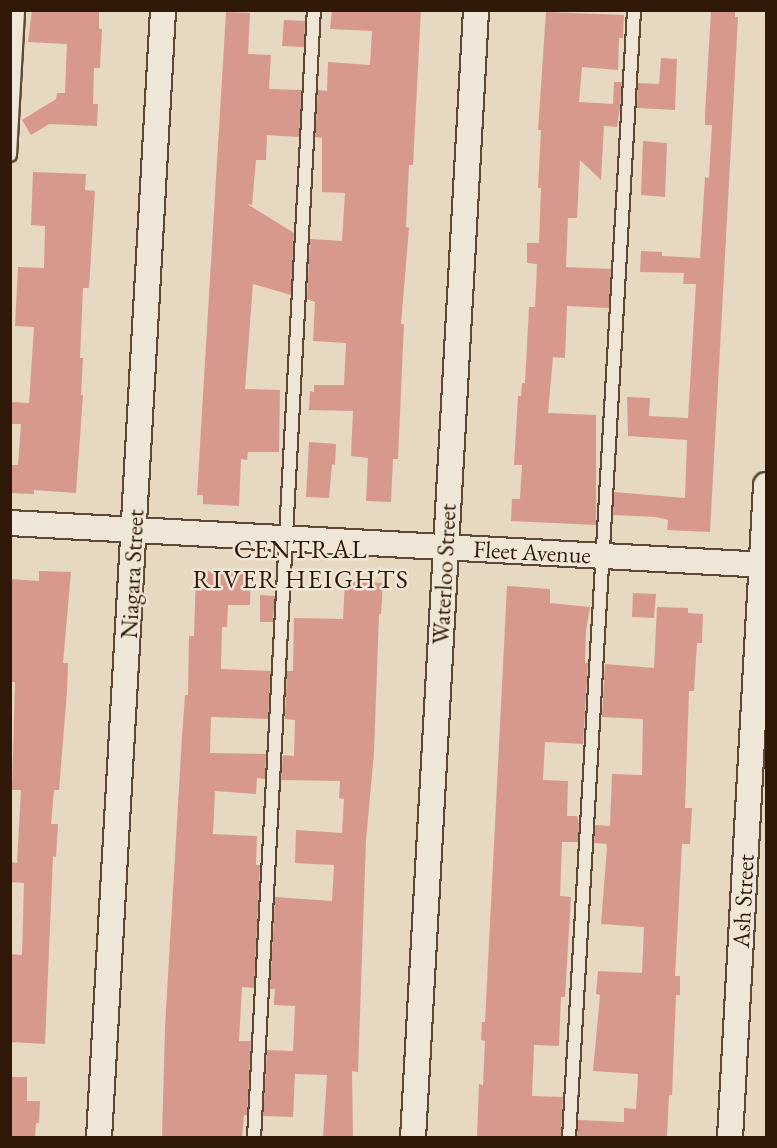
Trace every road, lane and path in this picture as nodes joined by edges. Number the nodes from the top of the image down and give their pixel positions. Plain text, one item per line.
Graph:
1 (18, 10) edge
2 (164, 10) edge
3 (314, 10) edge
4 (476, 10) edge
5 (634, 10) edge
6 (10, 155) edge
7 (766, 485) edge
8 (10, 523) edge
9 (134, 528) junction
10 (286, 537) junction
11 (446, 547) junction
12 (602, 556) junction
13 (764, 565) edge
14 (99, 1137) edge
15 (254, 1137) edge
16 (413, 1137) edge
17 (568, 1137) edge
18 (730, 1137) edge

1 - 6 lane
2 - 9 street, Niagara Street
3 - 10 lane
4 - 11 street, Waterloo Street
5 - 12 lane
7 - 13 street, Ash Street
8 - 9 street, Fleet Avenue
9 - 10 street, Fleet Avenue
9 - 14 street, Niagara Street
10 - 11 street, Fleet Avenue
10 - 15 lane
11 - 12 street, Fleet Avenue
11 - 16 street, Waterloo Street
12 - 13 street, Fleet Avenue
12 - 17 lane
13 - 18 street, Ash Street

